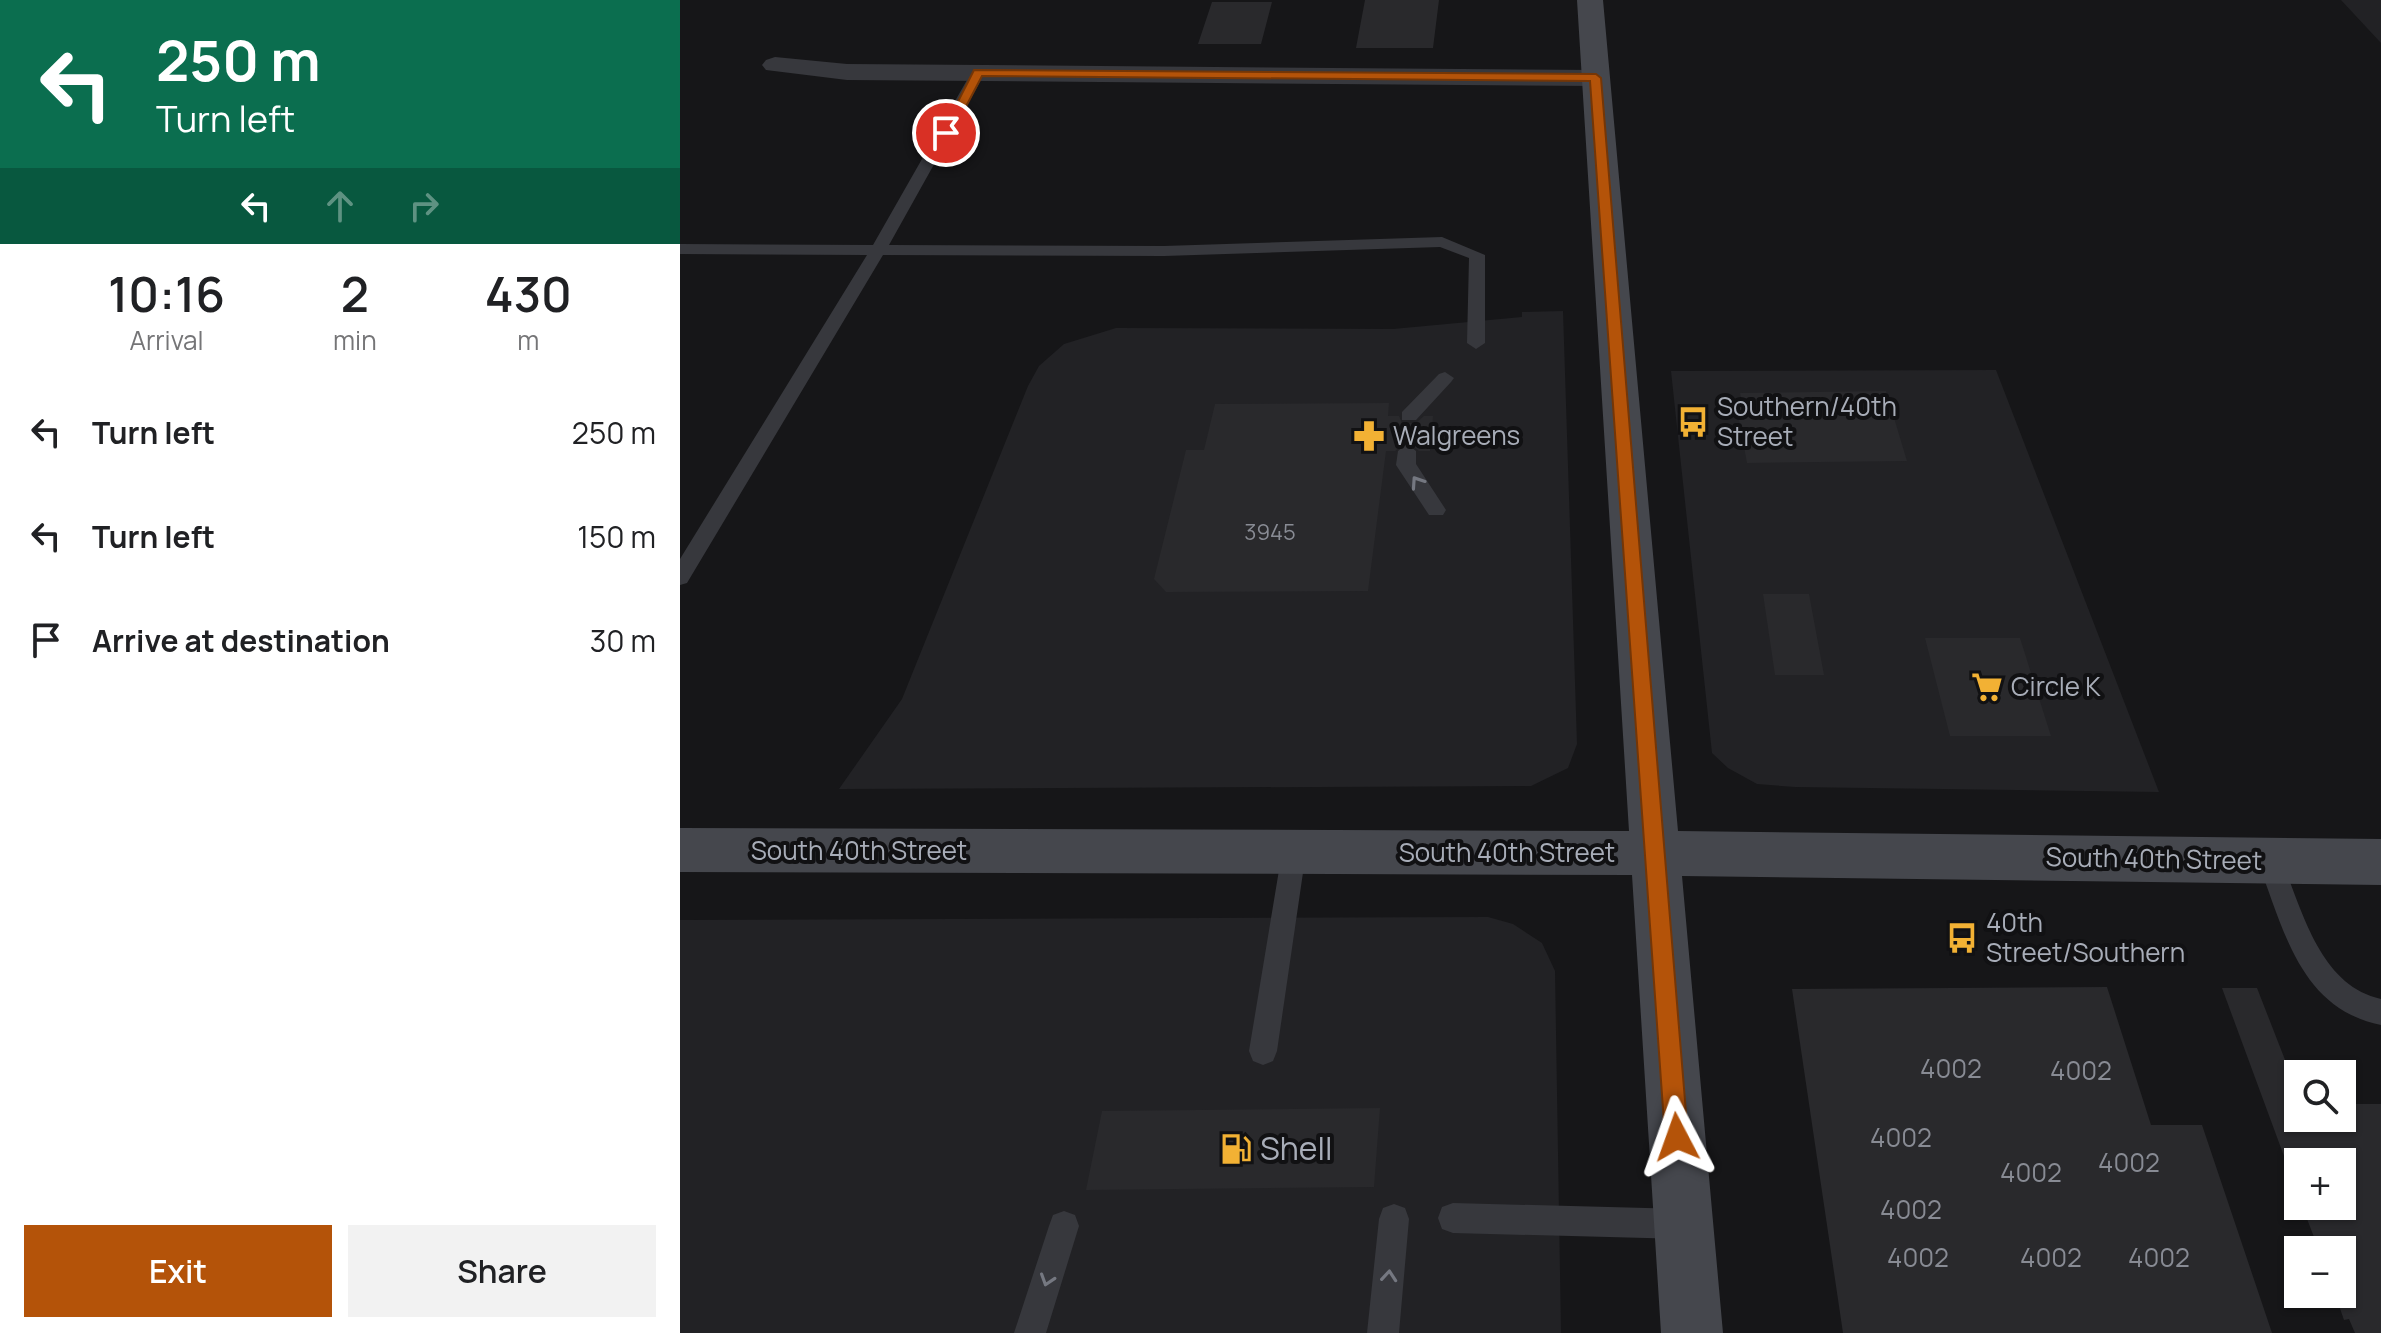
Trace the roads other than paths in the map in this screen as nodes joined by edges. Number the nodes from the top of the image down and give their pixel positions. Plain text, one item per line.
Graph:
1 (1590, 0) edge
2 (775, 65) dead end
3 (978, 73) junction
4 (1596, 78) junction
5 (879, 248) junction
6 (680, 249) edge
7 (1476, 343) dead end
8 (1445, 378) dead end
9 (1409, 416) dead end
10 (1407, 451) dead end
11 (1436, 510) dead end
12 (680, 577) edge
13 (680, 850) edge
14 (1294, 852) junction
15 (1655, 853) junction
16 (2269, 860) junction
17 (2381, 862) edge
18 (2381, 1012) edge
19 (1263, 1051) dead end
20 (1453, 1218) dead end
21 (1394, 1219) dead end
22 (1684, 1224) junction
23 (1064, 1226) dead end
24 (1030, 1333) edge
25 (1383, 1333) edge
26 (1692, 1333) edge

1 - 4 main road
2 - 3 street
3 - 4 street
3 - 5 lane
4 - 15 main road
5 - 6 lane
5 - 7 lane
5 - 12 lane
8 - 9 lane
11 -> 10 lane
13 - 14 main road, South 40th Street
14 - 15 main road, South 40th Street
14 - 19 lane
15 - 16 main road, South 40th Street
15 - 22 main road
16 - 17 main road, South 40th Street
16 - 18 lane
20 - 22 lane
25 -> 21 lane
22 - 26 main road
23 -> 24 lane

